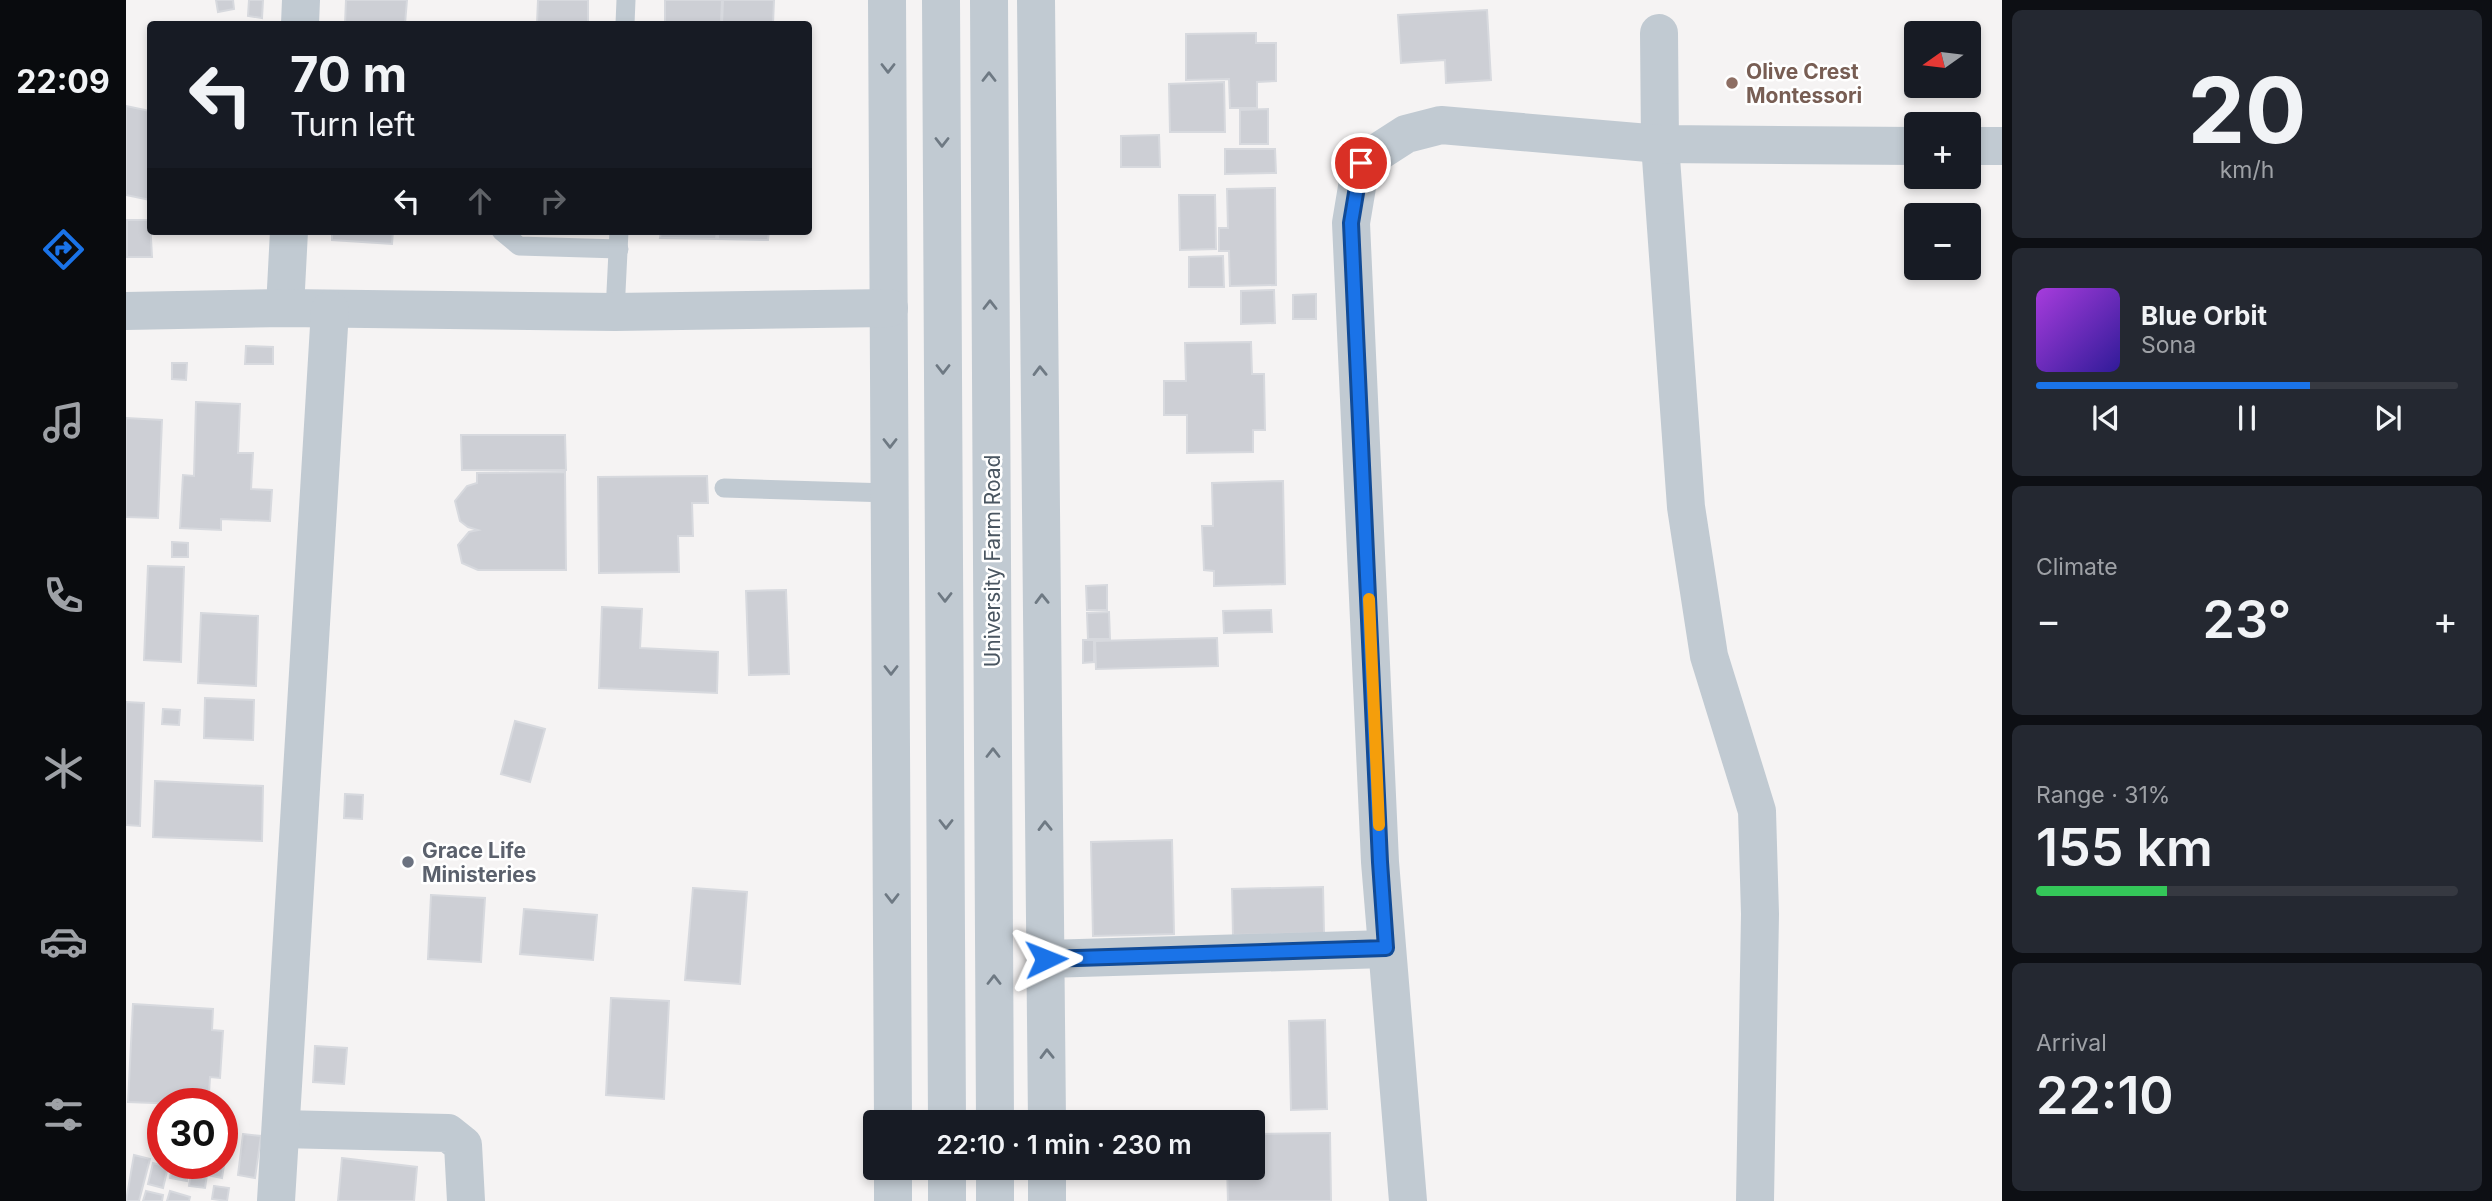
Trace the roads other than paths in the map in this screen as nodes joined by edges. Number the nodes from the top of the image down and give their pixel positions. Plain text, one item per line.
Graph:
1 (301, 0) edge
2 (626, 0) edge
3 (887, 0) edge
4 (941, 0) edge
5 (989, 0) edge
6 (1036, 0) edge
7 (300, 21) edge
8 (625, 21) edge
9 (1659, 33) dead end
10 (1660, 144) junction
11 (1904, 146) edge
12 (1981, 146) edge
13 (2002, 146) edge
14 (289, 235) edge
15 (506, 235) edge
16 (619, 240) edge
17 (285, 308) junction
18 (889, 308) junction
19 (330, 310) junction
20 (126, 311) edge
21 (615, 312) junction
22 (724, 488) dead end
23 (890, 493) junction
24 (1386, 948) junction
25 (1046, 959) junction
26 (893, 1110) edge
27 (947, 1110) edge
28 (995, 1110) edge
29 (1047, 1110) edge
30 (281, 1129) junction
31 (893, 1180) edge
32 (947, 1180) edge
33 (995, 1180) edge
34 (1047, 1180) edge
35 (276, 1201) edge
36 (466, 1201) edge
37 (893, 1201) edge
38 (947, 1201) edge
39 (995, 1201) edge
40 (1047, 1201) edge
41 (1408, 1201) edge
42 (1755, 1201) edge

1 - 7 street
2 - 8 lane
3 -> 18 street
4 -> 27 street
28 -> 5 street, University Farm Road
25 -> 6 street
9 - 10 street
10 - 11 street
10 - 24 street
10 - 42 street
12 - 13 street
14 - 17 street
15 - 16 lane
16 - 21 lane
17 - 19 street
17 - 20 street
18 - 21 street
18 -> 23 street
19 - 21 street
19 - 30 street
22 - 23 lane
23 -> 26 street
24 - 25 street
24 - 41 street
29 -> 25 street
30 - 35 street
30 - 36 street
31 - 37 street
32 - 38 street
33 - 39 street
34 - 40 street

